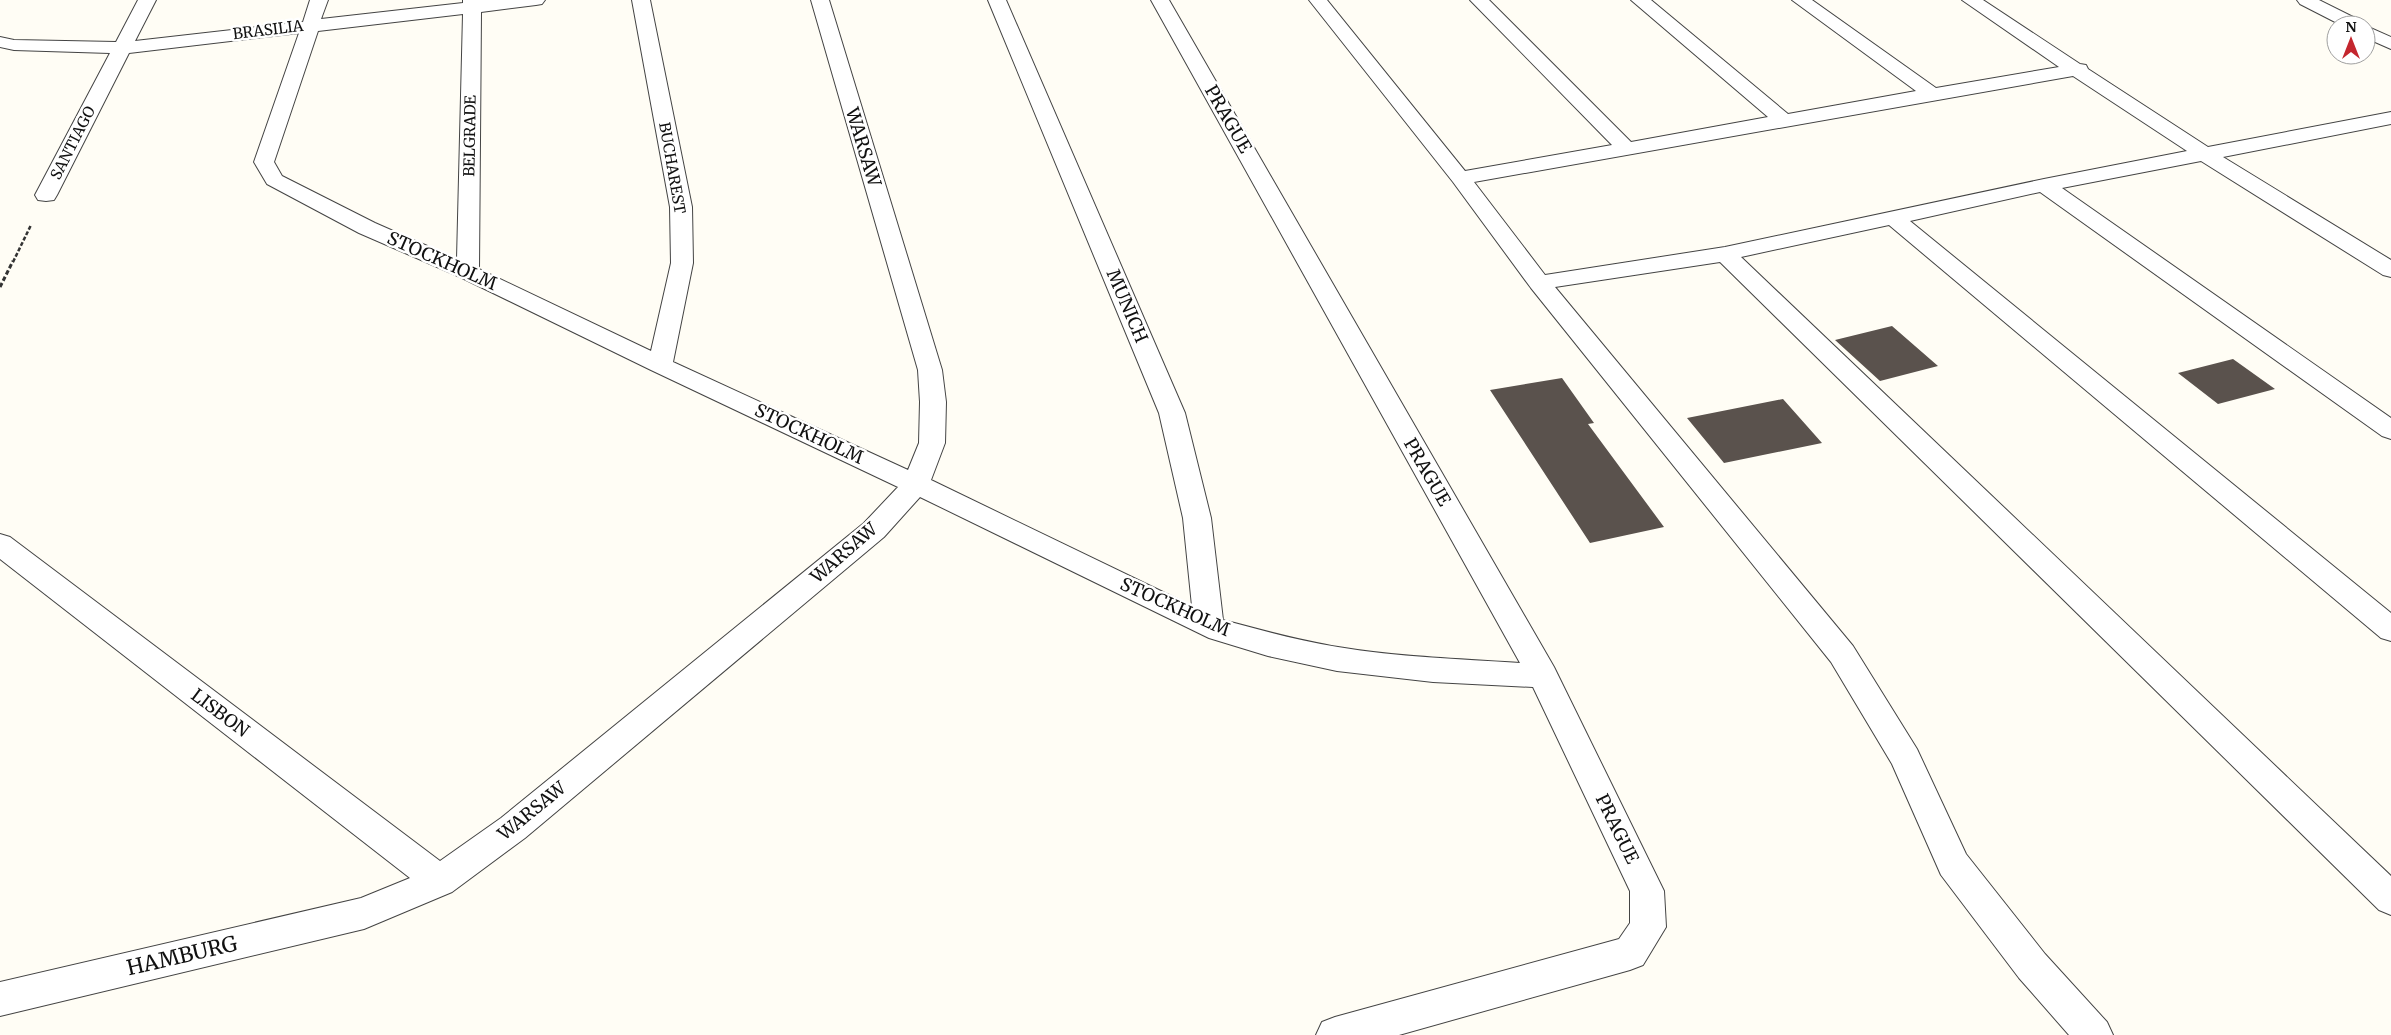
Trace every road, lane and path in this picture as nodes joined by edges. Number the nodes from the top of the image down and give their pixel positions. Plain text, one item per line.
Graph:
1 (147, 0) edge
2 (319, 0) edge
3 (536, 0) edge
4 (641, 0) edge
5 (820, 0) edge
6 (997, 0) edge
7 (1160, 0) edge
8 (1318, 0) edge
9 (1479, 0) edge
10 (1640, 0) edge
11 (1801, 0) edge
12 (1971, 0) edge
13 (2306, 0) edge
14 (472, 4) edge
15 (2335, 15) edge
16 (310, 25) junction
17 (2376, 36) edge
18 (0, 42) edge
19 (2391, 44) edge
20 (121, 48) junction
21 (2079, 69) junction
22 (1930, 94) junction
23 (2391, 118) edge
24 (1784, 121) junction
25 (2367, 122) junction
26 (2391, 136) edge
27 (1628, 150) junction
28 (2206, 155) junction
29 (1460, 178) junction
30 (2044, 185) junction
31 (46, 195) joint
32 (1892, 217) junction
33 (1725, 254) junction
34 (2391, 270) edge
35 (468, 272) junction
36 (1540, 283) junction
37 (0, 287) edge
38 (660, 366) junction
39 (2391, 430) edge
40 (916, 484) junction
41 (0, 544) edge
42 (1210, 627) junction
43 (2391, 630) edge
44 (1544, 676) junction
45 (440, 881) junction
46 (2391, 899) edge
47 (364, 913) joint
48 (0, 998) edge
49 (1335, 1035) edge
50 (2094, 1035) edge

1 - 20 street, SANTIAGO
2 - 16 street, STOCKHOLM
3 - 14 street, BRASILIA
4 - 38 street, BUCHAREST
5 - 40 street, WARSAW
6 - 42 street, MUNICH
7 - 44 street, PRAGUE
8 - 29 street
9 - 27 street
10 - 24 street
11 - 22 street
12 - 21 street
13 - 15 street
14 - 16 street, BRASILIA
14 - 35 street, BELGRADE
16 - 20 street, BRASILIA
16 - 35 street, STOCKHOLM
17 - 19 street
18 - 20 street, BRASILIA
20 - 31 street, SANTIAGO
21 - 22 street
21 - 28 street
22 - 24 street
23 - 25 street
24 - 27 street
25 - 26 street
25 - 28 street
27 - 29 street
28 - 30 street
28 - 34 street
29 - 36 street
30 - 32 street
30 - 39 street
31 - 37 path, SANTIAGO
32 - 33 street
32 - 43 street
33 - 36 street
33 - 46 street
35 - 38 street, STOCKHOLM
36 - 50 street
38 - 40 street, STOCKHOLM
40 - 42 street, STOCKHOLM
40 - 45 street, WARSAW
41 - 45 street, LISBON
42 - 44 street, STOCKHOLM
44 - 49 street, PRAGUE
45 - 47 street, WARSAW
47 - 48 street, HAMBURG

